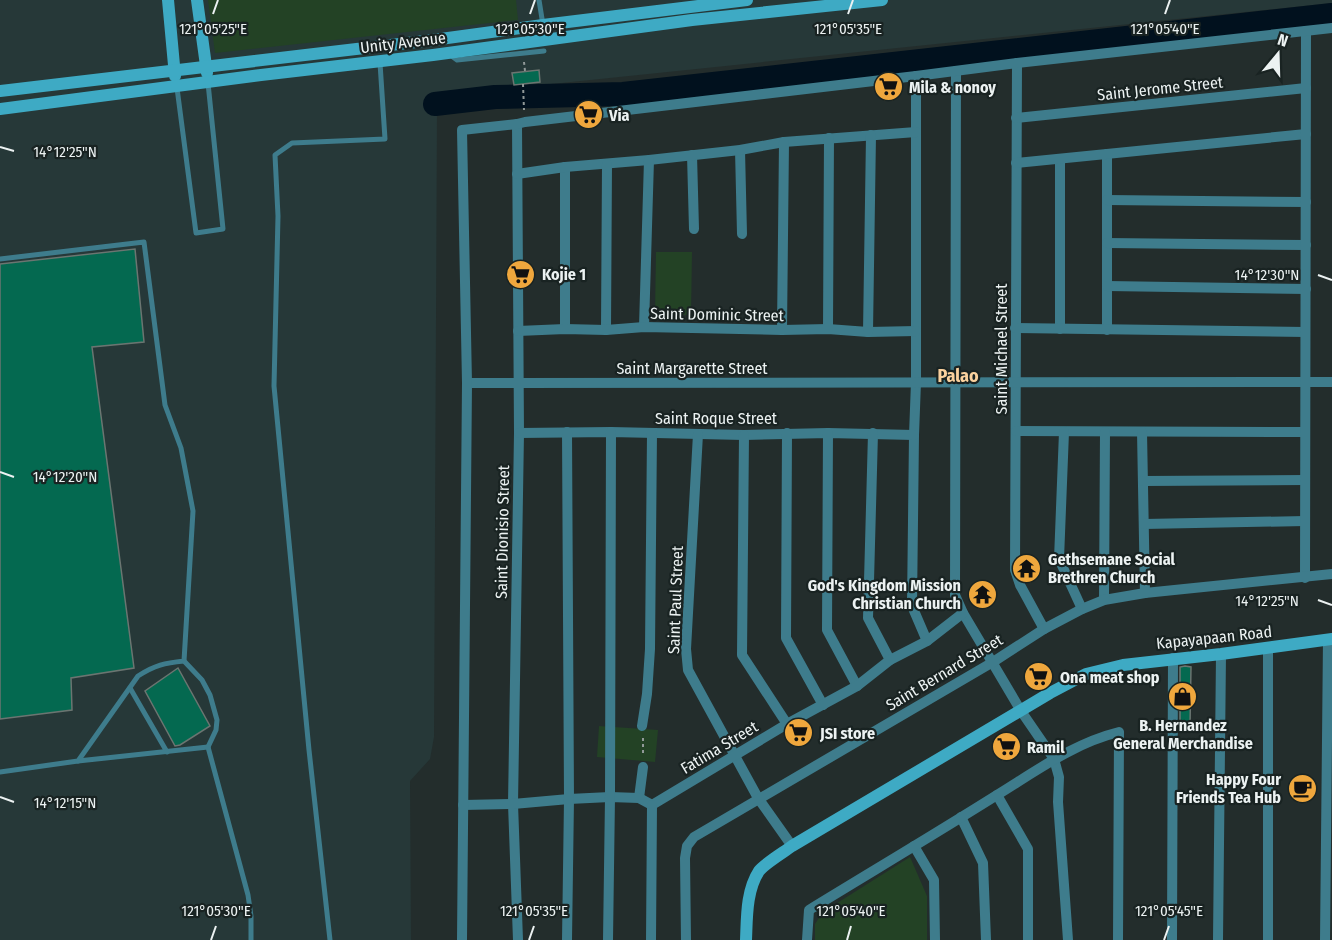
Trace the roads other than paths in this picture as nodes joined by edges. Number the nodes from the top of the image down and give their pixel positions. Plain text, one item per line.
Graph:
1 (168, 0) edge
2 (197, 0) edge
3 (539, 0) edge
4 (747, 0) edge
5 (882, 0) edge
6 (543, 25) junction
7 (1332, 28) edge
8 (1306, 30) junction
9 (544, 51) dead end
10 (447, 53) junction
11 (380, 61) junction
12 (1017, 63) junction
13 (206, 66) junction
14 (175, 70) junction
15 (956, 71) junction
16 (916, 76) junction
17 (208, 83) junction
18 (176, 86) junction
19 (1306, 88) junction
20 (0, 91) edge
21 (0, 109) edge
22 (1016, 118) junction
23 (517, 124) junction
24 (916, 132) junction
25 (1306, 134) junction
26 (871, 135) junction
27 (829, 138) junction
28 (784, 142) junction
29 (740, 150) junction
30 (1107, 154) junction
31 (692, 155) junction
32 (1060, 159) junction
33 (650, 160) junction
34 (1016, 163) junction
35 (607, 164) junction
36 (565, 167) junction
37 (517, 174) junction
38 (1107, 200) junction
39 (1306, 202) junction
40 (694, 229) dead end
41 (742, 234) dead end
42 (1107, 243) junction
43 (1306, 245) junction
44 (0, 259) edge
45 (1107, 286) junction
46 (1306, 289) junction
47 (644, 327) junction
48 (1015, 328) junction
49 (565, 329) junction
50 (828, 329) junction
51 (1060, 329) junction
52 (606, 330) junction
53 (782, 330) junction
54 (1107, 330) junction
55 (518, 331) junction
56 (916, 331) junction
57 (868, 332) junction
58 (1305, 332) junction
59 (916, 382) junction
60 (955, 382) junction
61 (1016, 382) junction
62 (1305, 382) junction
63 (1332, 382) edge
64 (467, 383) junction
65 (519, 383) junction
66 (1016, 431) junction
67 (567, 432) junction
68 (611, 432) junction
69 (828, 432) junction
70 (1064, 432) junction
71 (1105, 432) junction
72 (1142, 432) junction
73 (1305, 432) junction
74 (519, 433) junction
75 (652, 433) junction
76 (788, 433) junction
77 (873, 433) junction
78 (698, 434) junction
79 (744, 435) junction
80 (914, 435) junction
81 (1305, 480) junction
82 (1143, 481) junction
83 (1305, 521) junction
84 (1144, 524) junction
85 (1332, 574) edge
86 (1305, 578) junction
87 (1144, 593) junction
88 (1104, 600) junction
89 (1082, 609) junction
90 (963, 613) junction
91 (1044, 629) junction
92 (1330, 639) edge
93 (927, 641) junction
94 (1268, 648) junction
95 (1221, 654) junction
96 (1173, 658) junction
97 (184, 660) junction
98 (890, 660) junction
99 (993, 662) junction
100 (1330, 679) edge
101 (857, 686) junction
102 (130, 688) junction
103 (823, 705) junction
104 (1021, 711) junction
105 (787, 724) junction
106 (642, 726) road end
107 (208, 747) junction
108 (167, 752) junction
109 (735, 755) junction
110 (1054, 759) junction
111 (78, 761) junction
112 (644, 767) road end
113 (0, 772) edge
114 (997, 795) junction
115 (610, 797) junction
116 (639, 798) junction
117 (758, 798) junction
118 (568, 799) junction
119 (513, 804) junction
120 (463, 805) junction
121 (652, 805) junction
122 (961, 818) junction
123 (792, 846) junction
124 (914, 846) junction
125 (1329, 864) edge
126 (251, 940) edge
127 (330, 940) edge
128 (462, 940) edge
129 (518, 940) edge
130 (567, 940) edge
131 (608, 940) edge
132 (651, 940) edge
133 (686, 940) edge
134 (746, 940) edge
135 (807, 940) edge
136 (935, 940) edge
137 (986, 940) edge
138 (1028, 940) edge
139 (1068, 940) edge
140 (1118, 940) edge
141 (1172, 940) edge
142 (1218, 940) edge
143 (1268, 940) edge
144 (1325, 940) edge

1 - 14 street
2 - 13 street
3 - 6 lane
4 - 6 street, Unity Avenue
5 - 10 street, Unity Avenue
6 - 13 street, Unity Avenue
7 - 8 street
8 - 12 street
8 - 19 street
9 - 10 lane
10 - 11 street, Unity Avenue
11 - 17 street, Unity Avenue
11 - 127 lane
12 - 15 street
12 - 22 street, Saint Michael Street
13 - 14 street, Unity Avenue
13 - 17 street
14 - 18 street
14 - 20 street, Unity Avenue
15 - 16 street
15 - 60 street
16 - 23 street
16 - 24 street
17 - 18 street, Unity Avenue
17 - 18 lane
18 - 21 street, Unity Avenue
19 - 22 street, Saint Jerome Street
19 - 25 street
22 - 34 street, Saint Michael Street
23 - 37 street, Saint Dionisio Street
23 - 64 street
24 - 26 street
24 - 56 street
25 - 30 street
25 - 39 street
26 - 27 street
26 - 57 street
27 - 28 street
27 - 50 street
28 - 29 street
28 - 53 street
29 - 31 street
29 - 41 street
30 - 32 street
30 - 38 street
31 - 33 street
31 - 40 street
32 - 34 street
32 - 51 street
33 - 35 street
33 - 47 street
34 - 48 street, Saint Michael Street
35 - 36 street
35 - 52 street
36 - 37 street
36 - 49 street
37 - 55 street, Saint Dionisio Street
38 - 39 street
38 - 42 street
39 - 43 street
42 - 43 street
42 - 45 street
43 - 46 street
44 - 97 lane
45 - 46 street
45 - 54 street
46 - 58 street
47 - 52 street, Saint Dominic Street
47 - 53 street, Saint Dominic Street
48 - 51 street
48 - 61 street, Saint Michael Street
49 - 52 street, Saint Dominic Street
49 - 55 street, Saint Dominic Street
50 - 53 street, Saint Dominic Street
50 - 57 street, Saint Dominic Street
51 - 54 street
54 - 58 street
55 - 65 street, Saint Dionisio Street
56 - 57 street, Saint Dominic Street
56 - 59 street
58 - 62 street
59 - 60 street, Saint Margarette Street
59 - 65 street, Saint Margarette Street
59 - 80 street
60 - 61 street, Saint Margarette Street
60 - 90 street
61 - 62 street, Saint Margarette Street
61 - 66 street, Saint Michael Street
62 - 63 street, Saint Margarette Street
62 - 73 street
64 - 65 street, Saint Margarette Street
64 - 120 street
65 - 74 street, Saint Dionisio Street
66 - 70 street
66 - 91 street, Saint Michael Street
67 - 68 street, Saint Roque Street
67 - 74 street, Saint Roque Street
67 - 118 street
68 - 75 street, Saint Roque Street
68 - 115 street
69 - 76 street, Saint Roque Street
69 - 77 street, Saint Roque Street
69 - 101 street
70 - 71 street
70 - 89 street
71 - 72 street
71 - 88 street
72 - 73 street
72 - 82 street
73 - 81 street
74 - 119 street, Saint Dionisio Street
75 - 78 street, Saint Roque Street
75 - 106 street
76 - 79 street, Saint Roque Street
76 - 103 street
77 - 80 street, Saint Roque Street
77 - 98 street
78 - 79 street, Saint Roque Street
78 - 109 street, Saint Paul Street
79 - 105 street
80 - 93 street
81 - 82 street
81 - 83 street
82 - 84 street
83 - 84 street
83 - 86 street
84 - 87 street
85 - 86 street, Saint Bernard Street
86 - 87 street, Saint Bernard Street
87 - 88 street, Saint Bernard Street
88 - 89 street, Saint Bernard Street
89 - 91 street, Saint Bernard Street
90 - 93 street, Fatima Street
90 - 99 street
91 - 99 street, Saint Bernard Street
92 - 94 street, Kapayapaan Road
92 - 100 street
93 - 98 street, Fatima Street
94 - 95 street, Kapayapaan Road
94 - 143 street
95 - 96 street, Kapayapaan Road
95 - 142 street
96 - 104 street, Kapayapaan Road
96 - 141 street
97 - 102 lane
97 - 107 lane
98 - 101 street, Fatima Street
99 - 104 street
99 - 117 street, Saint Bernard Street
100 - 125 street
101 - 103 street, Fatima Street
102 - 108 lane
102 - 111 lane
103 - 105 street, Fatima Street
104 - 110 street
104 - 123 street, Kapayapaan Road
105 - 109 street, Fatima Street
107 - 108 lane
107 - 126 lane
108 - 111 lane
109 - 117 street, Saint Paul Street
109 - 121 street, Fatima Street
110 - 114 street
110 - 139 street
110 - 140 street
111 - 113 lane
112 - 116 street
114 - 122 street
114 - 138 street
115 - 116 street
115 - 118 street
115 - 131 street
116 - 121 street
117 - 123 street, Saint Paul Street
117 - 133 street, Saint Bernard Street
118 - 119 street
118 - 130 street
119 - 120 street
119 - 129 street, Saint Dionisio Street
120 - 128 street
121 - 132 street
122 - 124 street
122 - 137 street
123 - 134 street, Kapayapaan Road
124 - 135 street
124 - 136 street
125 - 144 street

